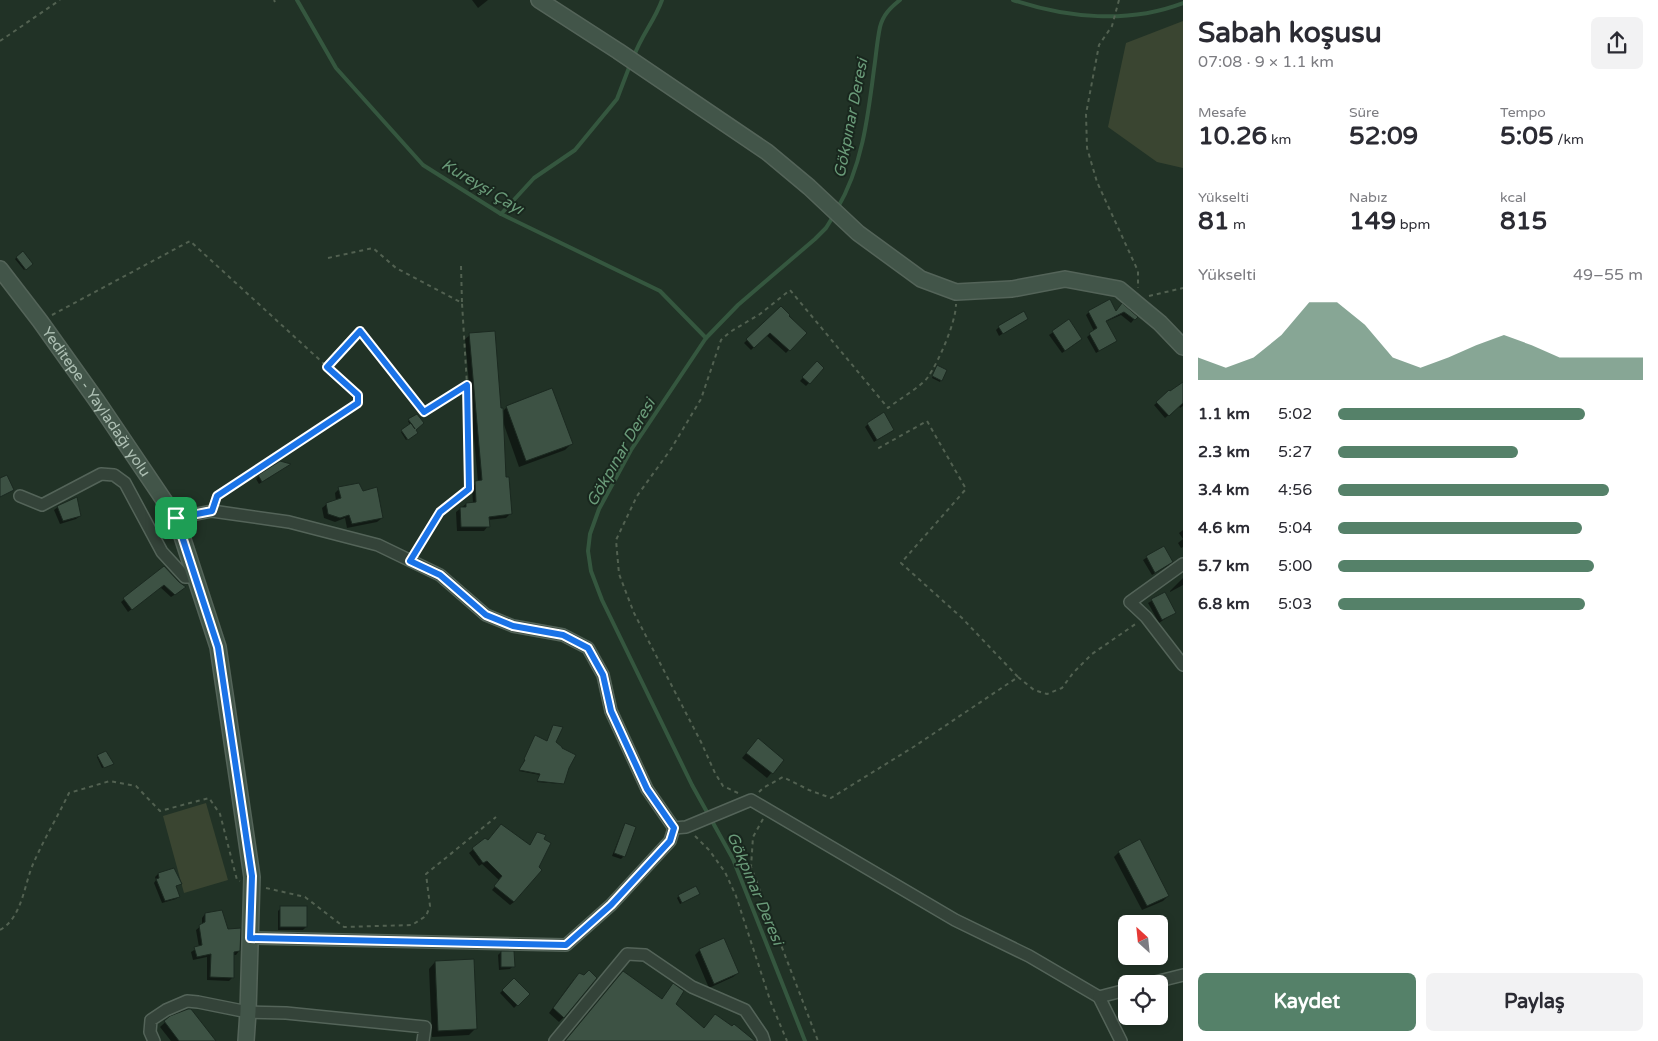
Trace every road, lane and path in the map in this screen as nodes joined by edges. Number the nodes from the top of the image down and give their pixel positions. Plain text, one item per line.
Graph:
1 (60, 0) edge
2 (539, 0) edge
3 (1119, 0) edge
4 (0, 41) edge
5 (328, 258) dead end
6 (461, 266) dead end
7 (0, 269) edge
8 (1183, 288) edge
9 (956, 292) junction
10 (1138, 301) junction
11 (462, 303) junction
12 (40, 321) junction
13 (1183, 347) edge
14 (327, 367) junction
15 (467, 385) junction
16 (877, 449) dead end
17 (20, 496) dead end
18 (212, 511) junction
19 (176, 518) junction
20 (410, 561) junction
21 (1183, 564) edge
22 (195, 577) junction
23 (1146, 617) junction
24 (1183, 665) edge
25 (1018, 677) junction
26 (751, 800) junction
27 (768, 811) junction
28 (496, 817) dead end
29 (680, 828) junction
30 (251, 885) junction
31 (0, 930) edge
32 (250, 938) junction
33 (1183, 975) edge
34 (1168, 979) edge
35 (1118, 992) edge
36 (1099, 998) junction
37 (248, 1012) junction
38 (761, 1039) edge
39 (154, 1041) edge
40 (246, 1041) edge
41 (423, 1041) edge
42 (555, 1041) edge
43 (787, 1041) edge
44 (818, 1041) edge
45 (1121, 1041) edge

1 - 4 path
2 - 9 main road
3 - 10 path
5 - 11 path
6 - 11 path
7 - 12 main road, Yeditepe - Yayladağı yolu
8 - 10 path
9 - 10 main road
9 - 26 path
10 - 13 main road
11 - 15 path
12 - 14 path
12 - 19 main road, Yeditepe - Yayladağı yolu
14 - 15 path
14 - 18 path
15 - 20 path
16 - 25 path
17 - 22 street
18 - 19 street
18 - 20 street
19 - 22 main road, Yeditepe - Yayladağı yolu
20 - 29 street
21 - 23 street
22 - 30 main road, Yeditepe - Yayladağı yolu
23 - 24 street
23 - 25 path
25 - 26 path
26 - 27 street
26 - 29 street
27 - 36 street
27 - 44 path
28 - 30 path
29 - 32 street
29 - 43 path
30 - 31 path
30 - 32 main road, Yeditepe - Yayladağı yolu
32 - 37 main road, Yeditepe - Yayladağı yolu
33 - 34 street
35 - 36 street
36 - 45 street
37 - 39 street
37 - 40 main road, Yeditepe - Yayladağı yolu
37 - 41 street
38 - 42 street

